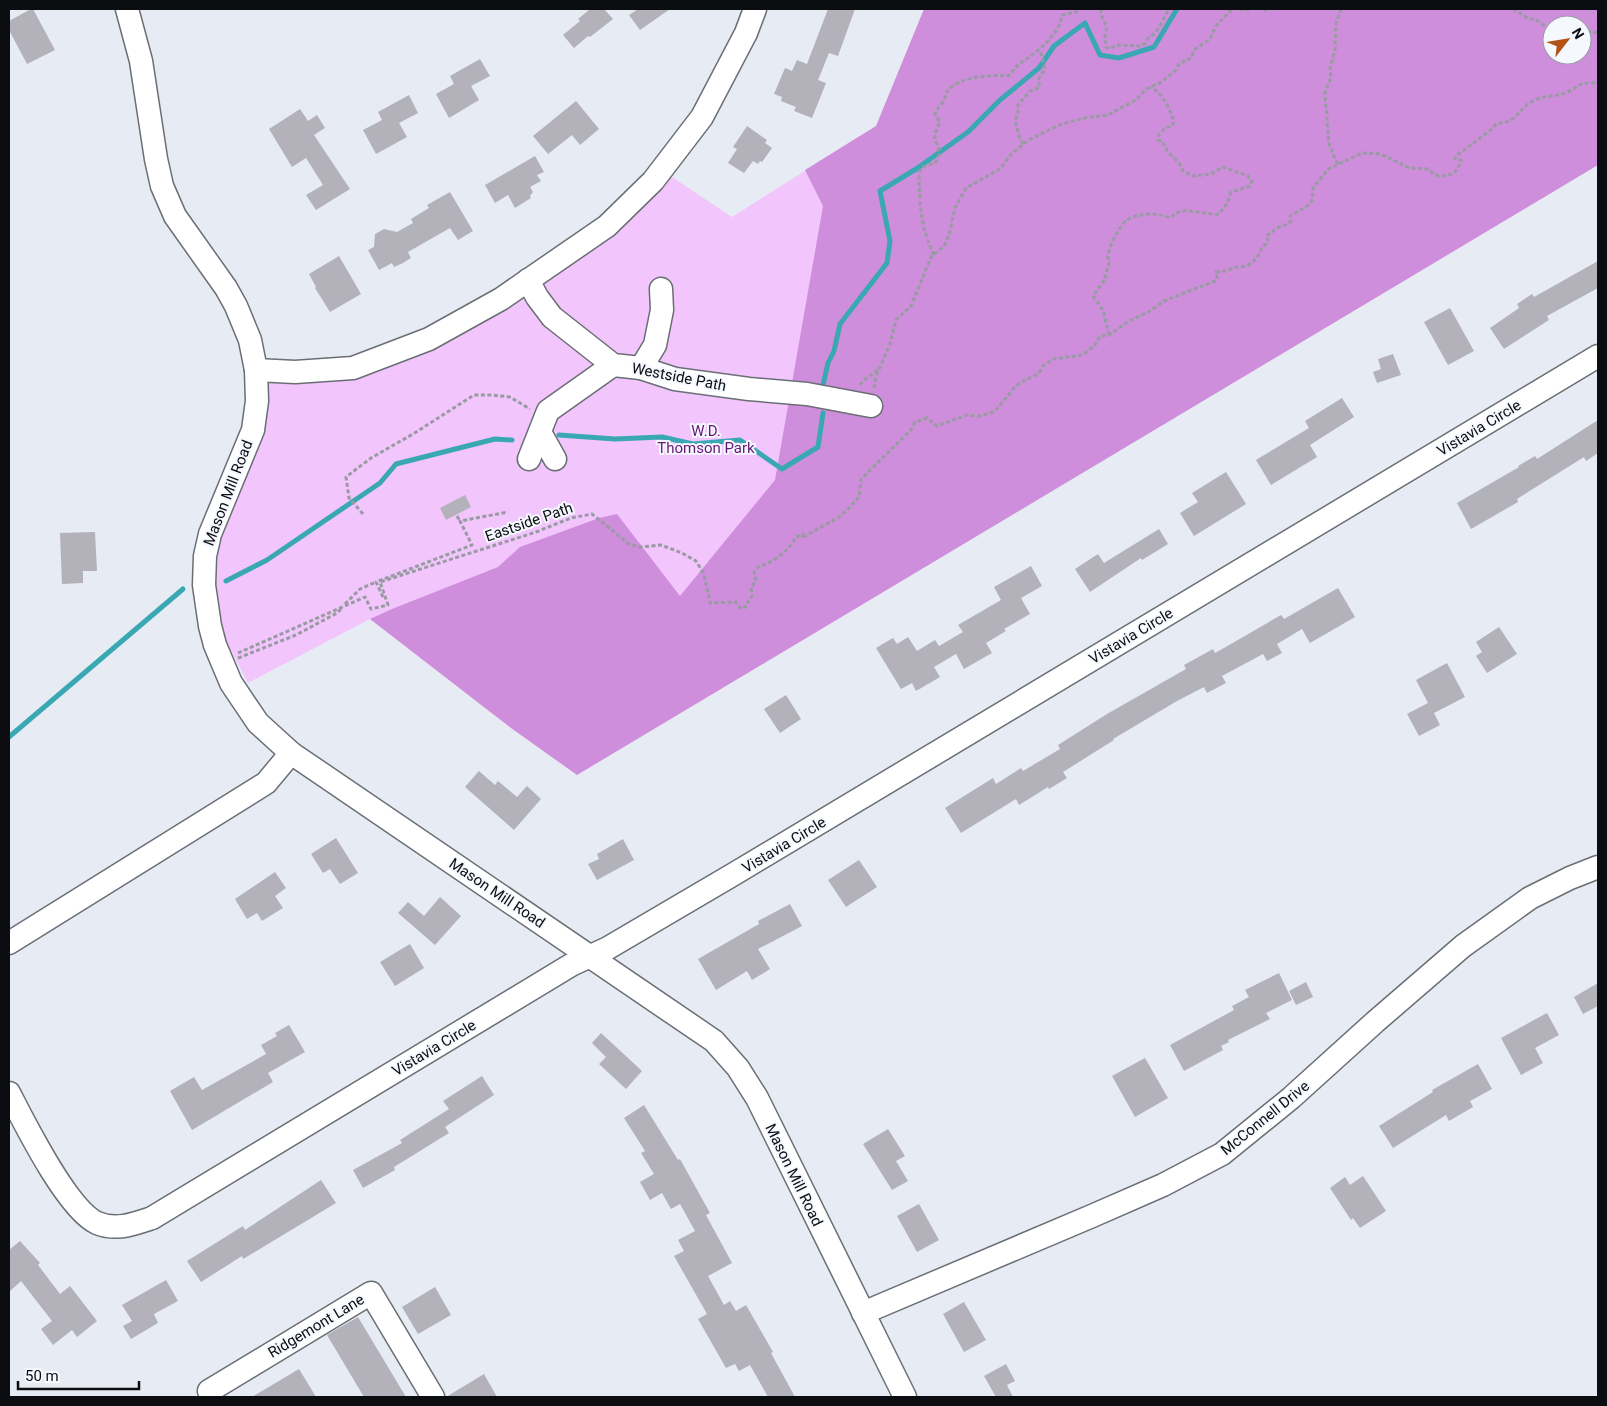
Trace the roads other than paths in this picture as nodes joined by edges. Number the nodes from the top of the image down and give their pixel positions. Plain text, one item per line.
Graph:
1 (127, 9) edge
2 (755, 9) edge
3 (533, 288) junction
4 (661, 289) dead end
5 (1598, 356) edge
6 (613, 365) junction
7 (641, 368) junction
8 (256, 370) junction
9 (871, 406) dead end
10 (540, 432) junction
11 (555, 459) dead end
12 (529, 460) dead end
13 (292, 753) junction
14 (1598, 867) edge
15 (9, 943) edge
16 (590, 956) junction
17 (9, 1094) edge
18 (862, 1313) junction
19 (209, 1391) dead end
20 (433, 1397) edge
21 (905, 1397) edge

1 - 8 street, Mason Mill Road
2 - 3 street
3 - 6 street, Westside Path
3 - 8 street
4 - 7 street
5 - 16 street, Vistavia Circle
6 - 7 street, Westside Path
6 - 10 street
7 - 9 street, Westside Path
8 - 13 street, Mason Mill Road
10 - 11 street
10 - 12 street
13 - 15 street
13 - 16 street, Mason Mill Road
14 - 18 street, McConnell Drive
16 - 17 street, Vistavia Circle
16 - 18 street, Mason Mill Road
18 - 21 street, Mason Mill Road
19 - 20 street, Ridgemont Lane

